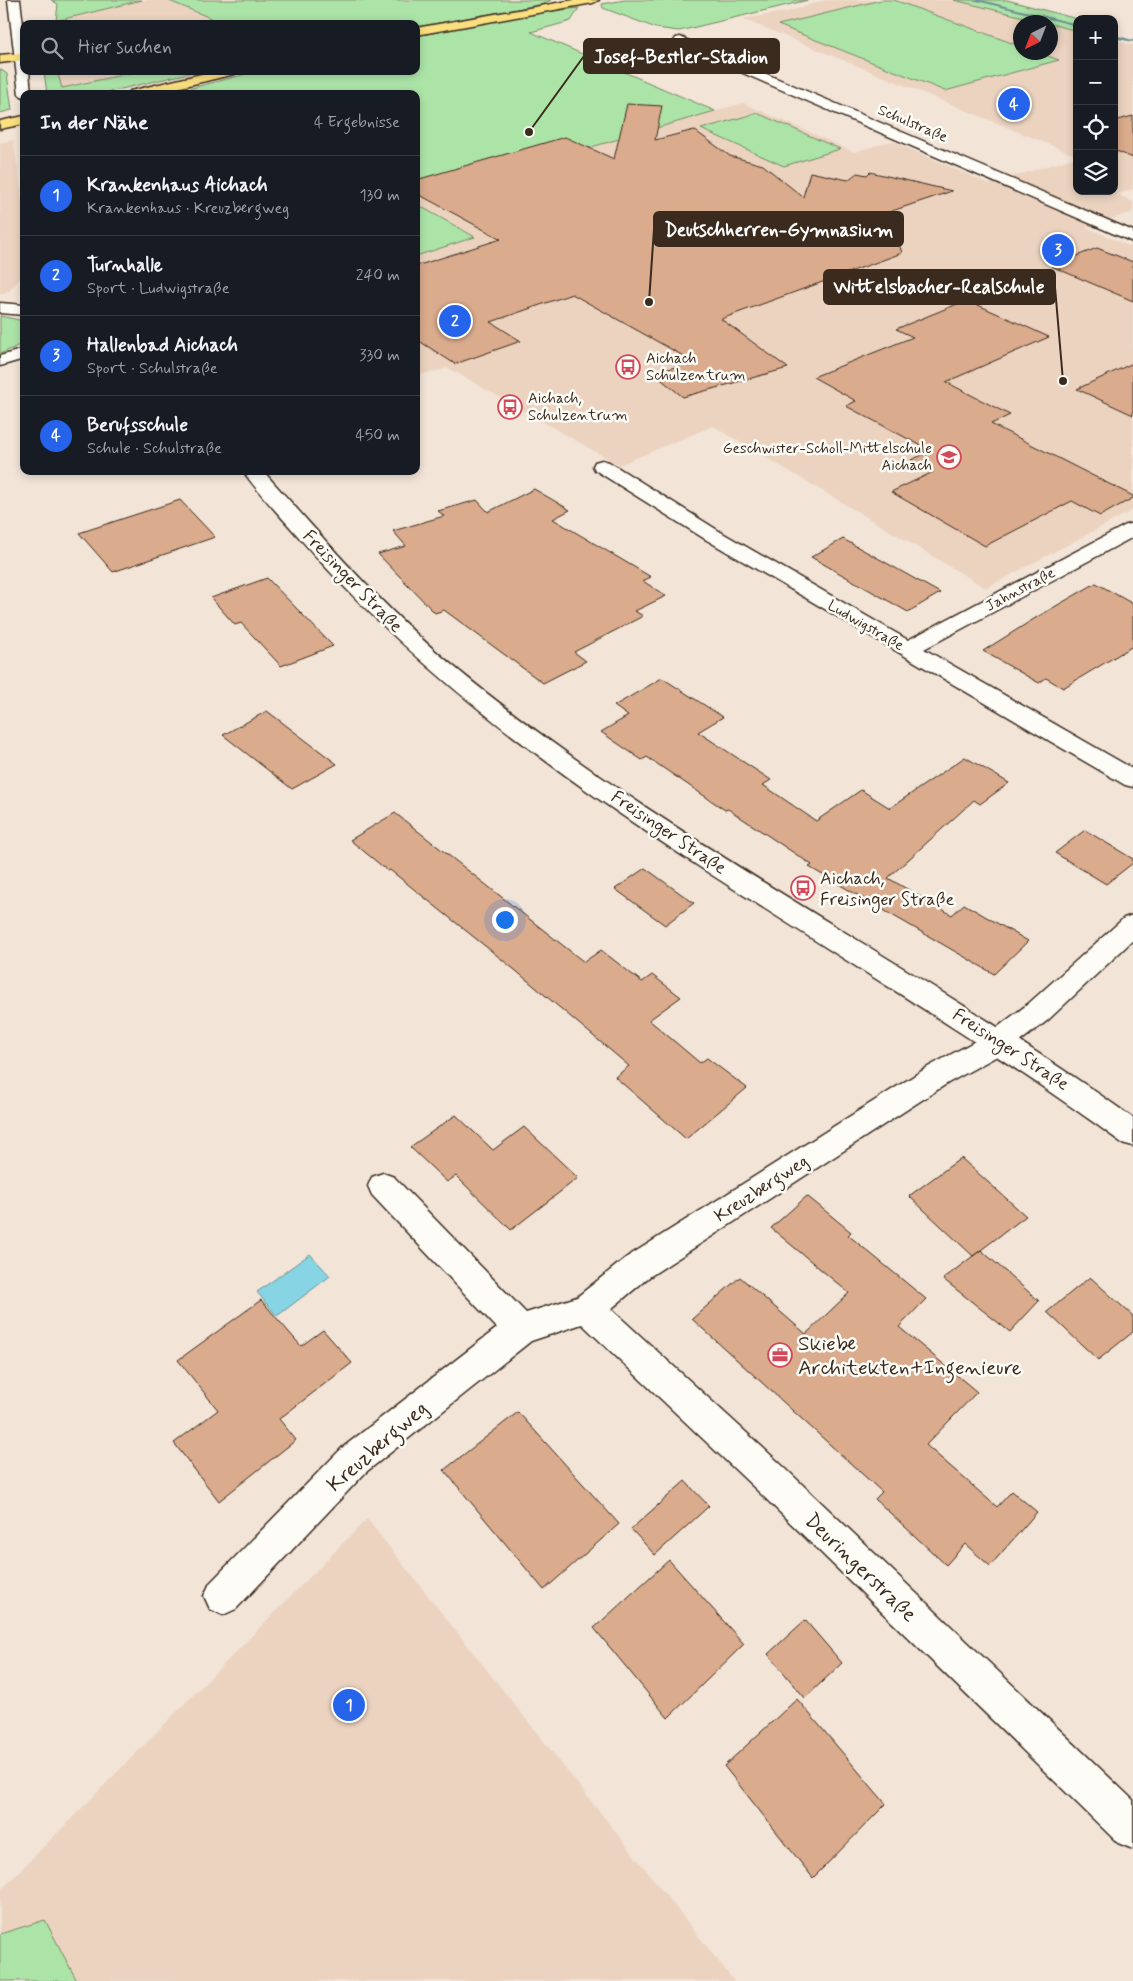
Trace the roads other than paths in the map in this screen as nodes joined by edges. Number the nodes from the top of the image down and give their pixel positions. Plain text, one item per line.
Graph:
1 (14, 0) edge
2 (593, 0) edge
3 (420, 31) edge
4 (680, 41) dead end
5 (20, 49) edge
6 (20, 57) edge
7 (0, 59) edge
8 (23, 75) edge
9 (214, 75) edge
10 (25, 90) edge
11 (152, 90) edge
12 (20, 121) edge
13 (0, 125) edge
14 (1133, 237) edge
15 (0, 308) edge
16 (20, 309) edge
17 (20, 355) edge
18 (0, 361) edge
19 (602, 466) dead end
20 (255, 475) edge
21 (1133, 529) edge
22 (907, 649) junction
23 (1133, 779) edge
24 (1133, 925) edge
25 (1000, 1041) junction
26 (1133, 1134) edge
27 (383, 1186) dead end
28 (587, 1308) junction
29 (520, 1330) junction
30 (223, 1596) dead end
31 (1133, 1828) edge

1 - 5 street
2 - 3 highway
4 - 14 street, Schulstraße
6 - 7 highway
8 - 10 street
9 - 11 highway
12 - 13 highway
15 - 16 street
17 - 18 street
19 - 22 street, Ludwigstraße
20 - 25 street, Freisinger Straße
21 - 22 street, Jahnstraße
22 - 23 street, Ludwigstraße
24 - 25 street, Kreuzbergweg
25 - 26 street, Freisinger Straße
25 - 28 street, Kreuzbergweg
27 - 29 street
28 - 29 street, Kreuzbergweg
28 - 31 street, Deuringerstraße
29 - 30 street, Kreuzbergweg

